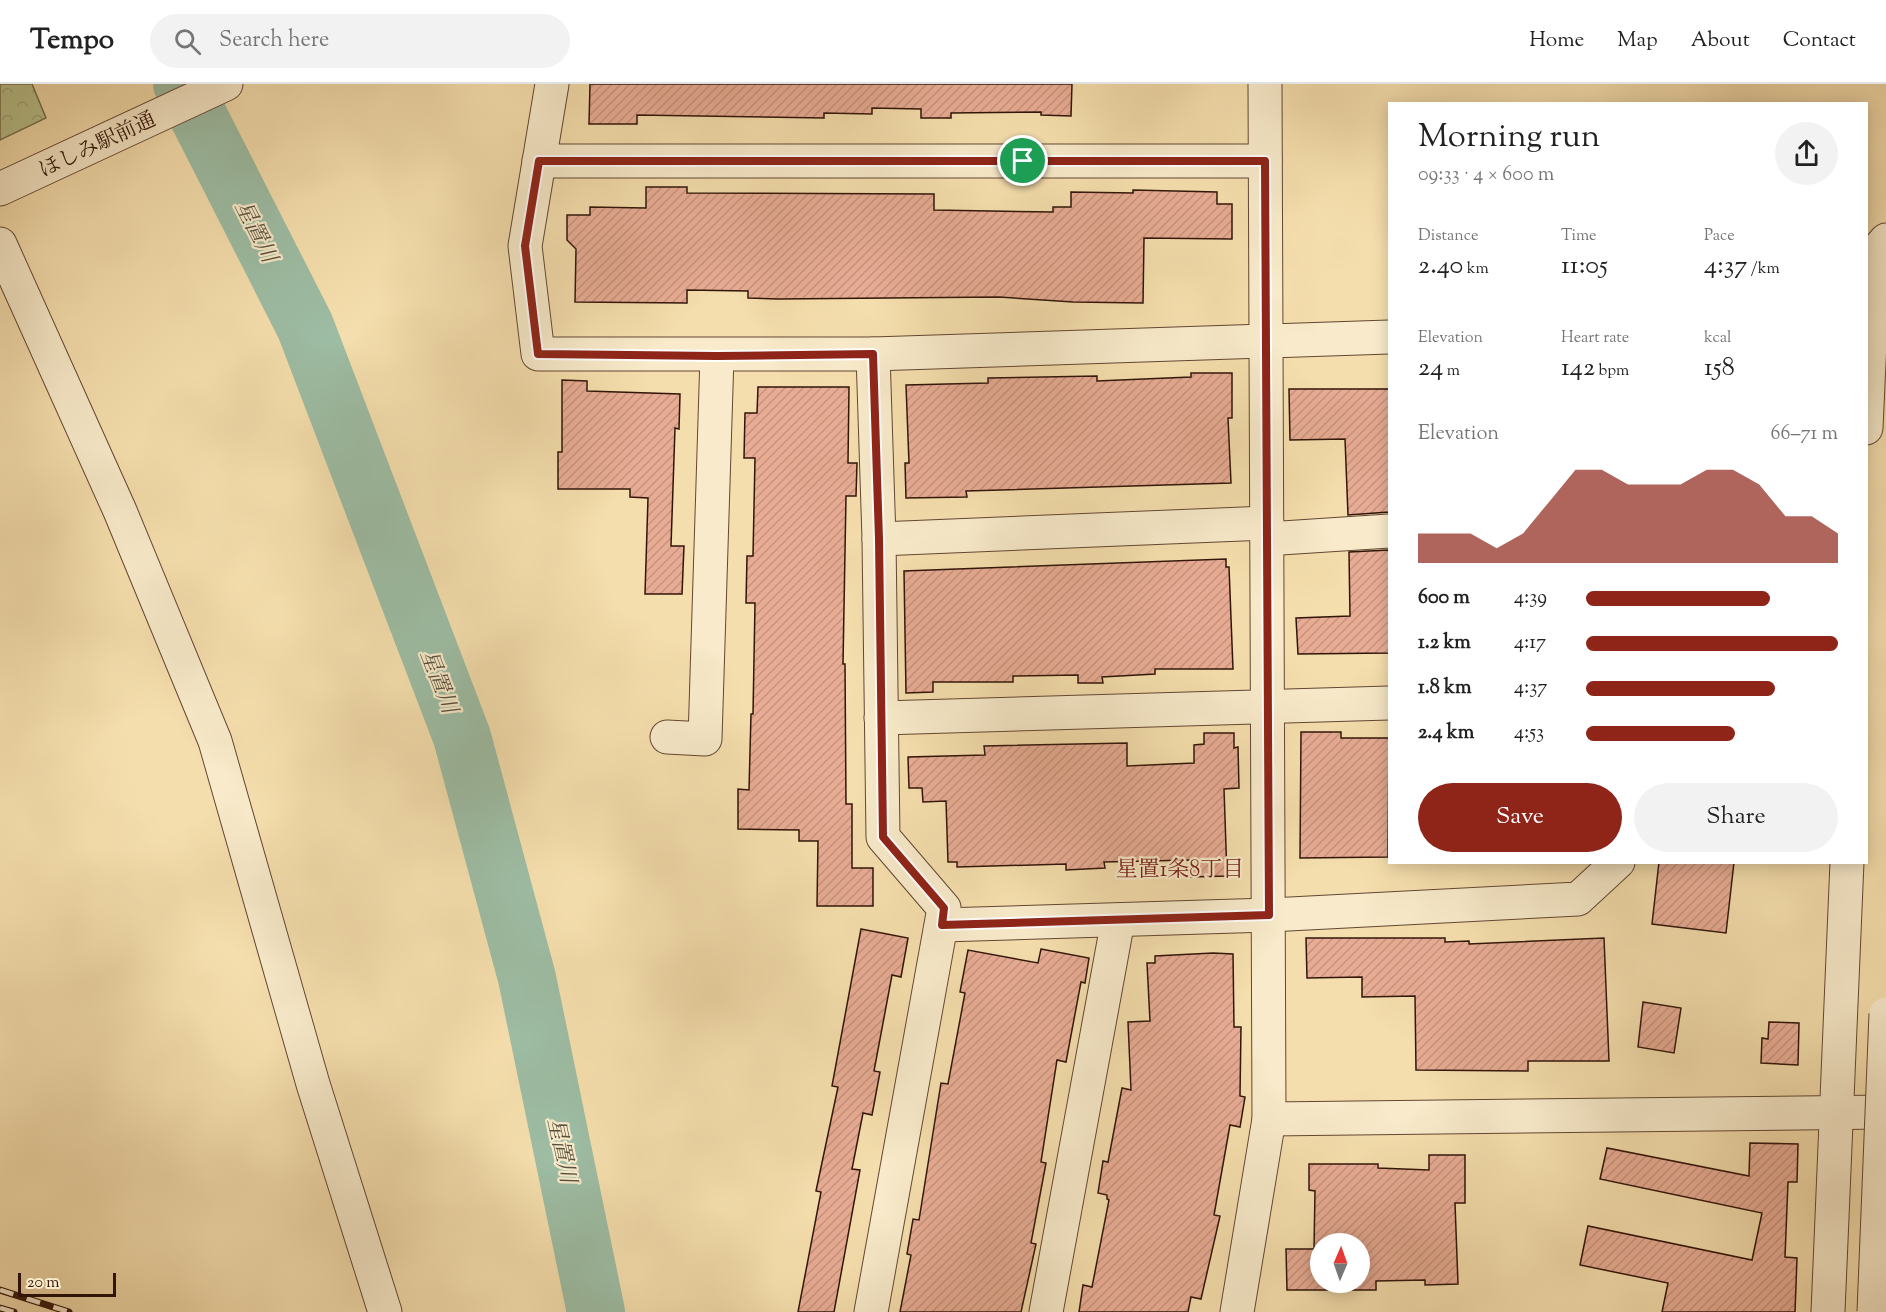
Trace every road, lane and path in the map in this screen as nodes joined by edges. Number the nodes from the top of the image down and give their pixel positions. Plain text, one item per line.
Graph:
1 (226, 84) edge
2 (552, 84) edge
3 (1265, 84) edge
4 (539, 161) junction
5 (1265, 161) junction
6 (0, 189) edge
7 (1886, 240) edge
8 (0, 244) edge
9 (1868, 323) edge
10 (1388, 336) edge
11 (1266, 340) junction
12 (873, 354) junction
13 (717, 356) junction
14 (1267, 531) junction
15 (1388, 531) edge
16 (879, 539) junction
17 (1388, 703) edge
18 (1268, 707) junction
19 (881, 718) junction
20 (667, 737) dead end
21 (1616, 864) edge
22 (1847, 864) edge
23 (1269, 915) junction
24 (1118, 920) junction
25 (942, 925) junction
26 (1886, 1014) edge
27 (1886, 1112) edge
28 (1836, 1113) junction
29 (1269, 1119) junction
30 (385, 1312) edge
31 (871, 1312) edge
32 (1046, 1312) edge
33 (1237, 1312) edge
34 (1828, 1312) edge
35 (1874, 1312) edge

1 - 6 street, ほしみ駅前通
2 - 4 street
3 - 5 street
4 - 5 street
4 - 13 street
5 - 11 street
7 - 9 street
8 - 30 street
10 - 11 street
11 - 12 street
11 - 14 street
12 - 13 street
12 - 16 street
13 - 20 street
14 - 15 street
14 - 16 street
14 - 18 street
16 - 19 street
17 - 18 street
18 - 19 street
18 - 23 street
19 - 25 street
21 - 23 street
22 - 28 street
23 - 24 street
23 - 29 street
24 - 25 street
24 - 32 street
25 - 31 street
26 - 35 street, bridge
27 - 28 street
28 - 29 street
28 - 34 street
29 - 33 street

